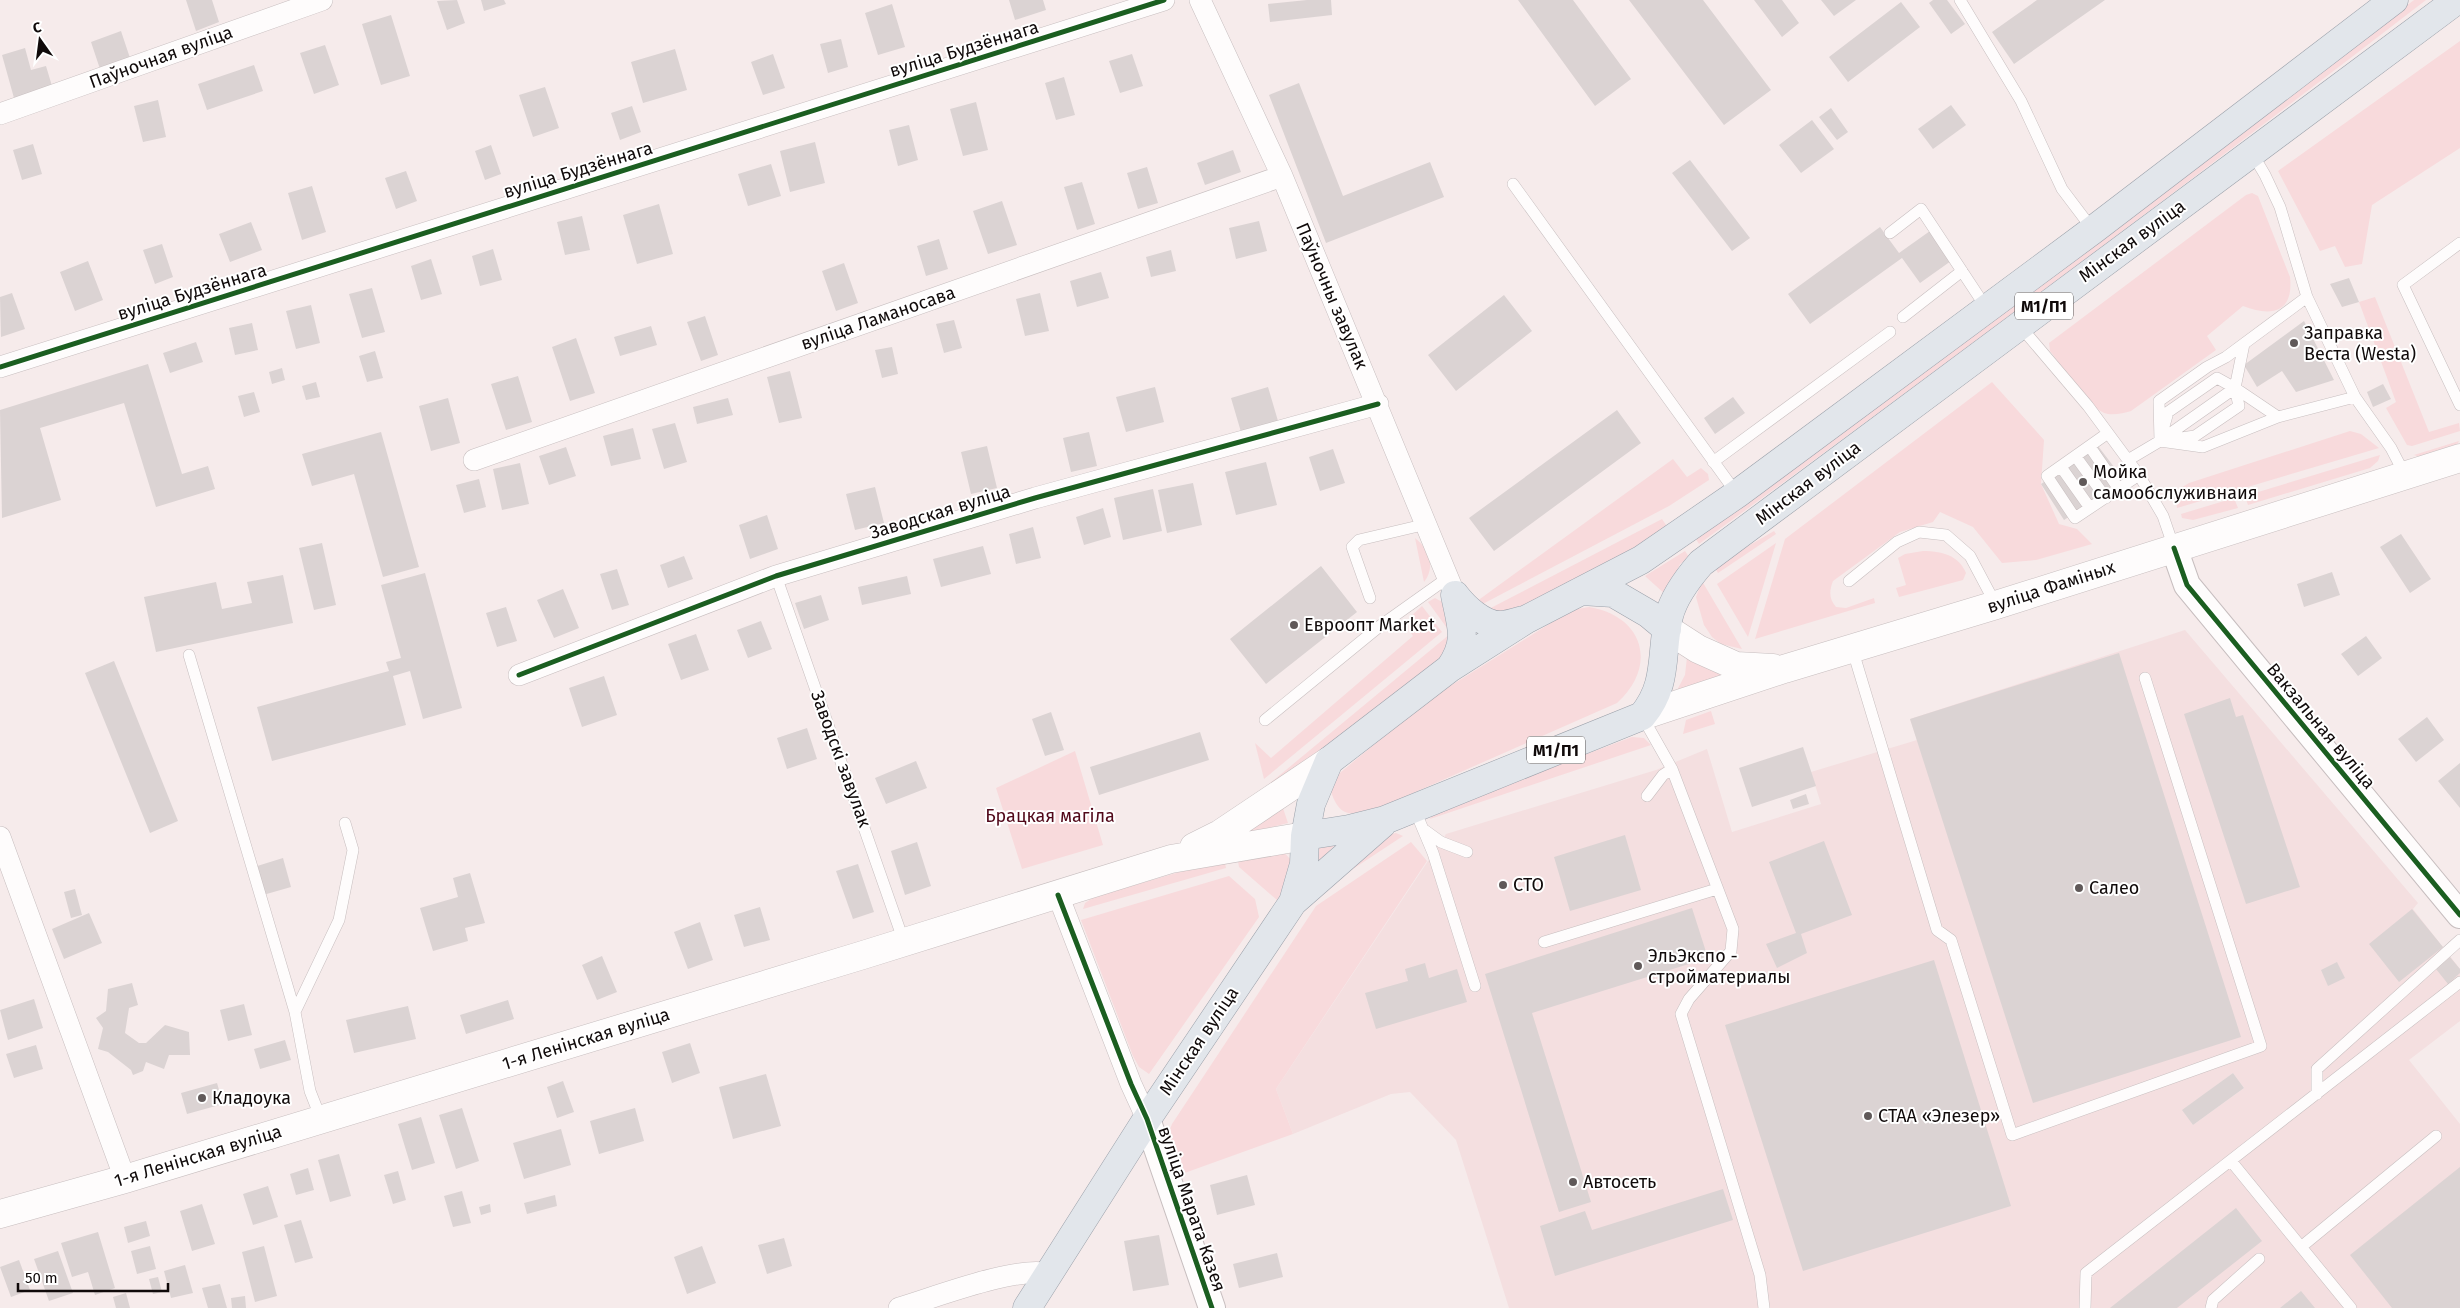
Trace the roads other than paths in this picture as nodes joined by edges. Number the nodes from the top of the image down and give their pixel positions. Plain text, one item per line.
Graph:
1 (322, 0) edge
2 (1164, 0) edge
3 (1200, 0) edge
4 (1960, 0) edge
5 (2394, 0) edge
6 (2457, 0) edge
7 (0, 114) edge
8 (2252, 153) junction
9 (1282, 176) junction
10 (1513, 184) dead end
11 (2093, 230) junction
12 (1890, 233) dead end
13 (2460, 243) edge
14 (1962, 271) junction
15 (2307, 297) junction
16 (1987, 308) junction
17 (1903, 317) dead end
18 (2019, 324) junction
19 (1890, 332) dead end
20 (2244, 344) junction
21 (0, 367) edge
22 (2234, 388) junction
23 (2355, 397) junction
24 (1378, 404) junction
25 (2460, 405) edge
26 (2278, 417) junction
27 (2108, 433) junction
28 (2160, 441) junction
29 (2090, 447) junction
30 (2076, 457) junction
31 (2460, 458) edge
32 (474, 460) dead end
33 (2128, 460) junction
34 (1713, 462) junction
35 (2061, 467) junction
36 (2140, 475) junction
37 (2405, 475) junction
38 (2119, 489) junction
39 (1737, 494) junction
40 (2106, 498) junction
41 (2090, 508) junction
42 (1427, 524) junction
43 (2174, 548) junction
44 (776, 576) junction
45 (1849, 581) dead end
46 (1452, 586) junction
47 (1581, 592) junction
48 (1370, 598) dead end
49 (1996, 605) junction
50 (1527, 619) junction
51 (1667, 629) junction
52 (1852, 648) junction
53 (189, 655) dead end
54 (1450, 668) junction
55 (1784, 669) junction
56 (520, 675) dead end
57 (2145, 678) dead end
58 (1642, 716) junction
59 (1265, 720) dead end
60 (1672, 768) junction
61 (1324, 772) junction
62 (1646, 796) dead end
63 (1418, 818) junction
64 (1385, 820) junction
65 (346, 823) dead end
66 (1357, 828) junction
67 (1305, 836) junction
68 (0, 837) edge
69 (1467, 852) dead end
70 (1171, 859) junction
71 (1717, 889) junction
72 (1058, 895) junction
73 (1294, 902) junction
74 (2460, 915) edge
75 (2460, 940) edge
76 (904, 942) junction
77 (1544, 942) dead end
78 (2460, 982) edge
79 (1475, 986) dead end
80 (295, 1012) junction
81 (2317, 1094) junction
82 (321, 1119) junction
83 (1147, 1119) junction
84 (2436, 1136) dead end
85 (2231, 1161) junction
86 (125, 1179) junction
87 (0, 1214) edge
88 (2301, 1247) junction
89 (2259, 1259) dead end
90 (1049, 1274) junction
91 (899, 1308) edge
92 (1027, 1308) edge
93 (1212, 1308) edge
94 (1764, 1308) edge
95 (2085, 1308) edge
96 (2211, 1308) edge
97 (2351, 1308) edge

1 - 7 street, Паўночная вуліца
2 - 21 street, вуліца Будзённага
3 - 9 street, Паўночны завулак
4 - 11 lane
5 - 11 main road, Мінская вуліца / М1/П1
6 - 8 main road, Мінская вуліца / М1/П1
8 - 15 lane
8 - 18 main road, Мінская вуліца / М1/П1
9 - 24 street, Паўночны завулак
9 - 32 street, вуліца Ламаносава
10 - 34 lane
11 - 16 main road, Мінская вуліца / М1/П1
12 - 14 lane
13 - 25 lane
14 - 16 lane
14 - 17 lane
15 - 20 lane
15 - 23 lane
16 - 39 main road, Мінская вуліца / М1/П1
18 - 27 lane
18 - 51 main road, Мінская вуліца / М1/П1
19 - 34 lane
20 - 22 lane
20 - 28 lane
22 - 26 lane
22 - 28 lane
22 - 28 lane
22 - 28 lane
23 - 26 lane
23 - 37 lane
24 - 42 street, Паўночны завулак
24 - 44 street, Заводская вуліца
26 - 28 lane
27 - 29 lane
27 - 33 lane
28 - 33 lane
29 - 30 lane
29 - 38 lane
30 - 35 lane
30 - 40 lane
31 - 37 main road, вуліца Фаміных
33 - 36 lane
34 - 39 lane
35 - 41 lane
35 - 41 lane
36 - 38 lane
36 - 43 lane
37 - 43 main road, вуліца Фаміных
38 - 40 lane
39 - 47 main road, Мінская вуліца / М1/П1
40 - 41 lane
42 - 46 street, Паўночны завулак
42 - 48 lane
43 - 49 main road, вуліца Фаміных
43 - 74 street, Вакзальная вуліца
44 - 56 street, Заводская вуліца
44 - 76 lane, Заводскі завулак
45 - 49 lane
46 - 50 main road
46 - 54 main road
46 - 59 lane
47 - 50 main road, М1/П1
47 - 51 main road
49 - 52 main road, вуліца Фаміных
50 - 54 main road, М1/П1
51 - 55 main road
51 - 58 main road, М1/П1
52 - 55 main road, вуліца Фаміных
52 - 57 lane
53 - 80 lane
54 - 61 main road, М1/П1
55 - 58 main road, вуліца Фаміных
58 - 60 lane
58 - 63 main road, М1/П1
60 - 62 lane
60 - 71 lane
61 - 66 main road
61 - 67 main road, М1/П1
61 - 70 main road
63 - 64 main road, М1/П1
63 - 69 lane
63 - 79 lane
64 - 66 main road
64 - 73 main road, М1/П1
65 - 80 lane
66 - 67 main road
67 - 70 main road
67 - 73 main road, М1/П1
68 - 86 street
70 - 72 main road, 1-я Ленінская вуліца
71 - 77 lane
71 - 94 lane
72 - 76 main road, 1-я Ленінская вуліца
72 - 83 street
73 - 83 main road, Мінская вуліца / М1/П1
75 - 81 lane
76 - 82 main road, 1-я Ленінская вуліца
78 - 81 lane
80 - 82 lane
81 - 85 lane
82 - 86 main road, 1-я Ленінская вуліца
83 - 90 main road, Мінская вуліца / М1/П1
83 - 93 street, вуліца Марата Казея
84 - 88 lane
85 - 88 lane
85 - 95 lane
86 - 87 main road, 1-я Ленінская вуліца
88 - 97 lane
89 - 96 lane
90 - 91 street
90 - 92 main road, Мінская вуліца / М1/П1

